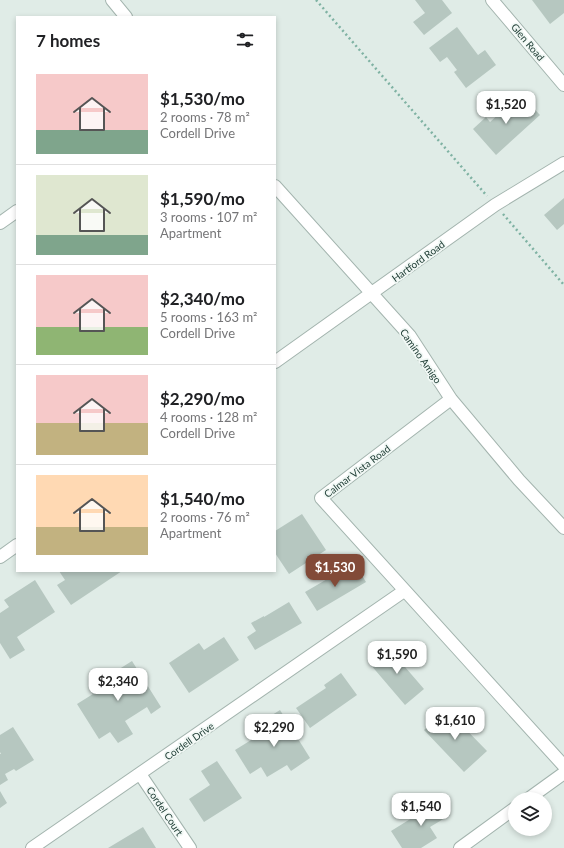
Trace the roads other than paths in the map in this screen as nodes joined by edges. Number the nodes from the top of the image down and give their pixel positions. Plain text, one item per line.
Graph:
1 (112, 0) edge
2 (492, 0) edge
3 (125, 16) edge
4 (564, 85) edge
5 (564, 162) edge
6 (276, 187) edge
7 (16, 212) edge
8 (0, 223) edge
9 (372, 294) junction
10 (276, 361) edge
11 (451, 399) junction
12 (564, 528) edge
13 (16, 546) edge
14 (0, 557) edge
15 (404, 591) junction
16 (564, 766) edge
17 (564, 773) edge
18 (140, 774) junction
19 (538, 792) edge
20 (508, 813) edge
21 (32, 848) edge
22 (190, 848) edge
23 (460, 848) edge

1 - 3 street
2 - 4 street, Glen Road
5 - 9 street, Hartford Road
6 - 9 street, Camino Amigo
7 - 8 street
9 - 10 street, Hartford Road
9 - 11 street, Camino Amigo
11 - 12 street, Camino Amigo
11 - 15 street, Calmar Vista Road
13 - 14 street
15 - 16 street, Calmar Vista Road
15 - 18 street, Cordell Drive
17 - 19 street
18 - 21 street, Cordell Drive
18 - 22 street, Cordel Court
20 - 23 street

